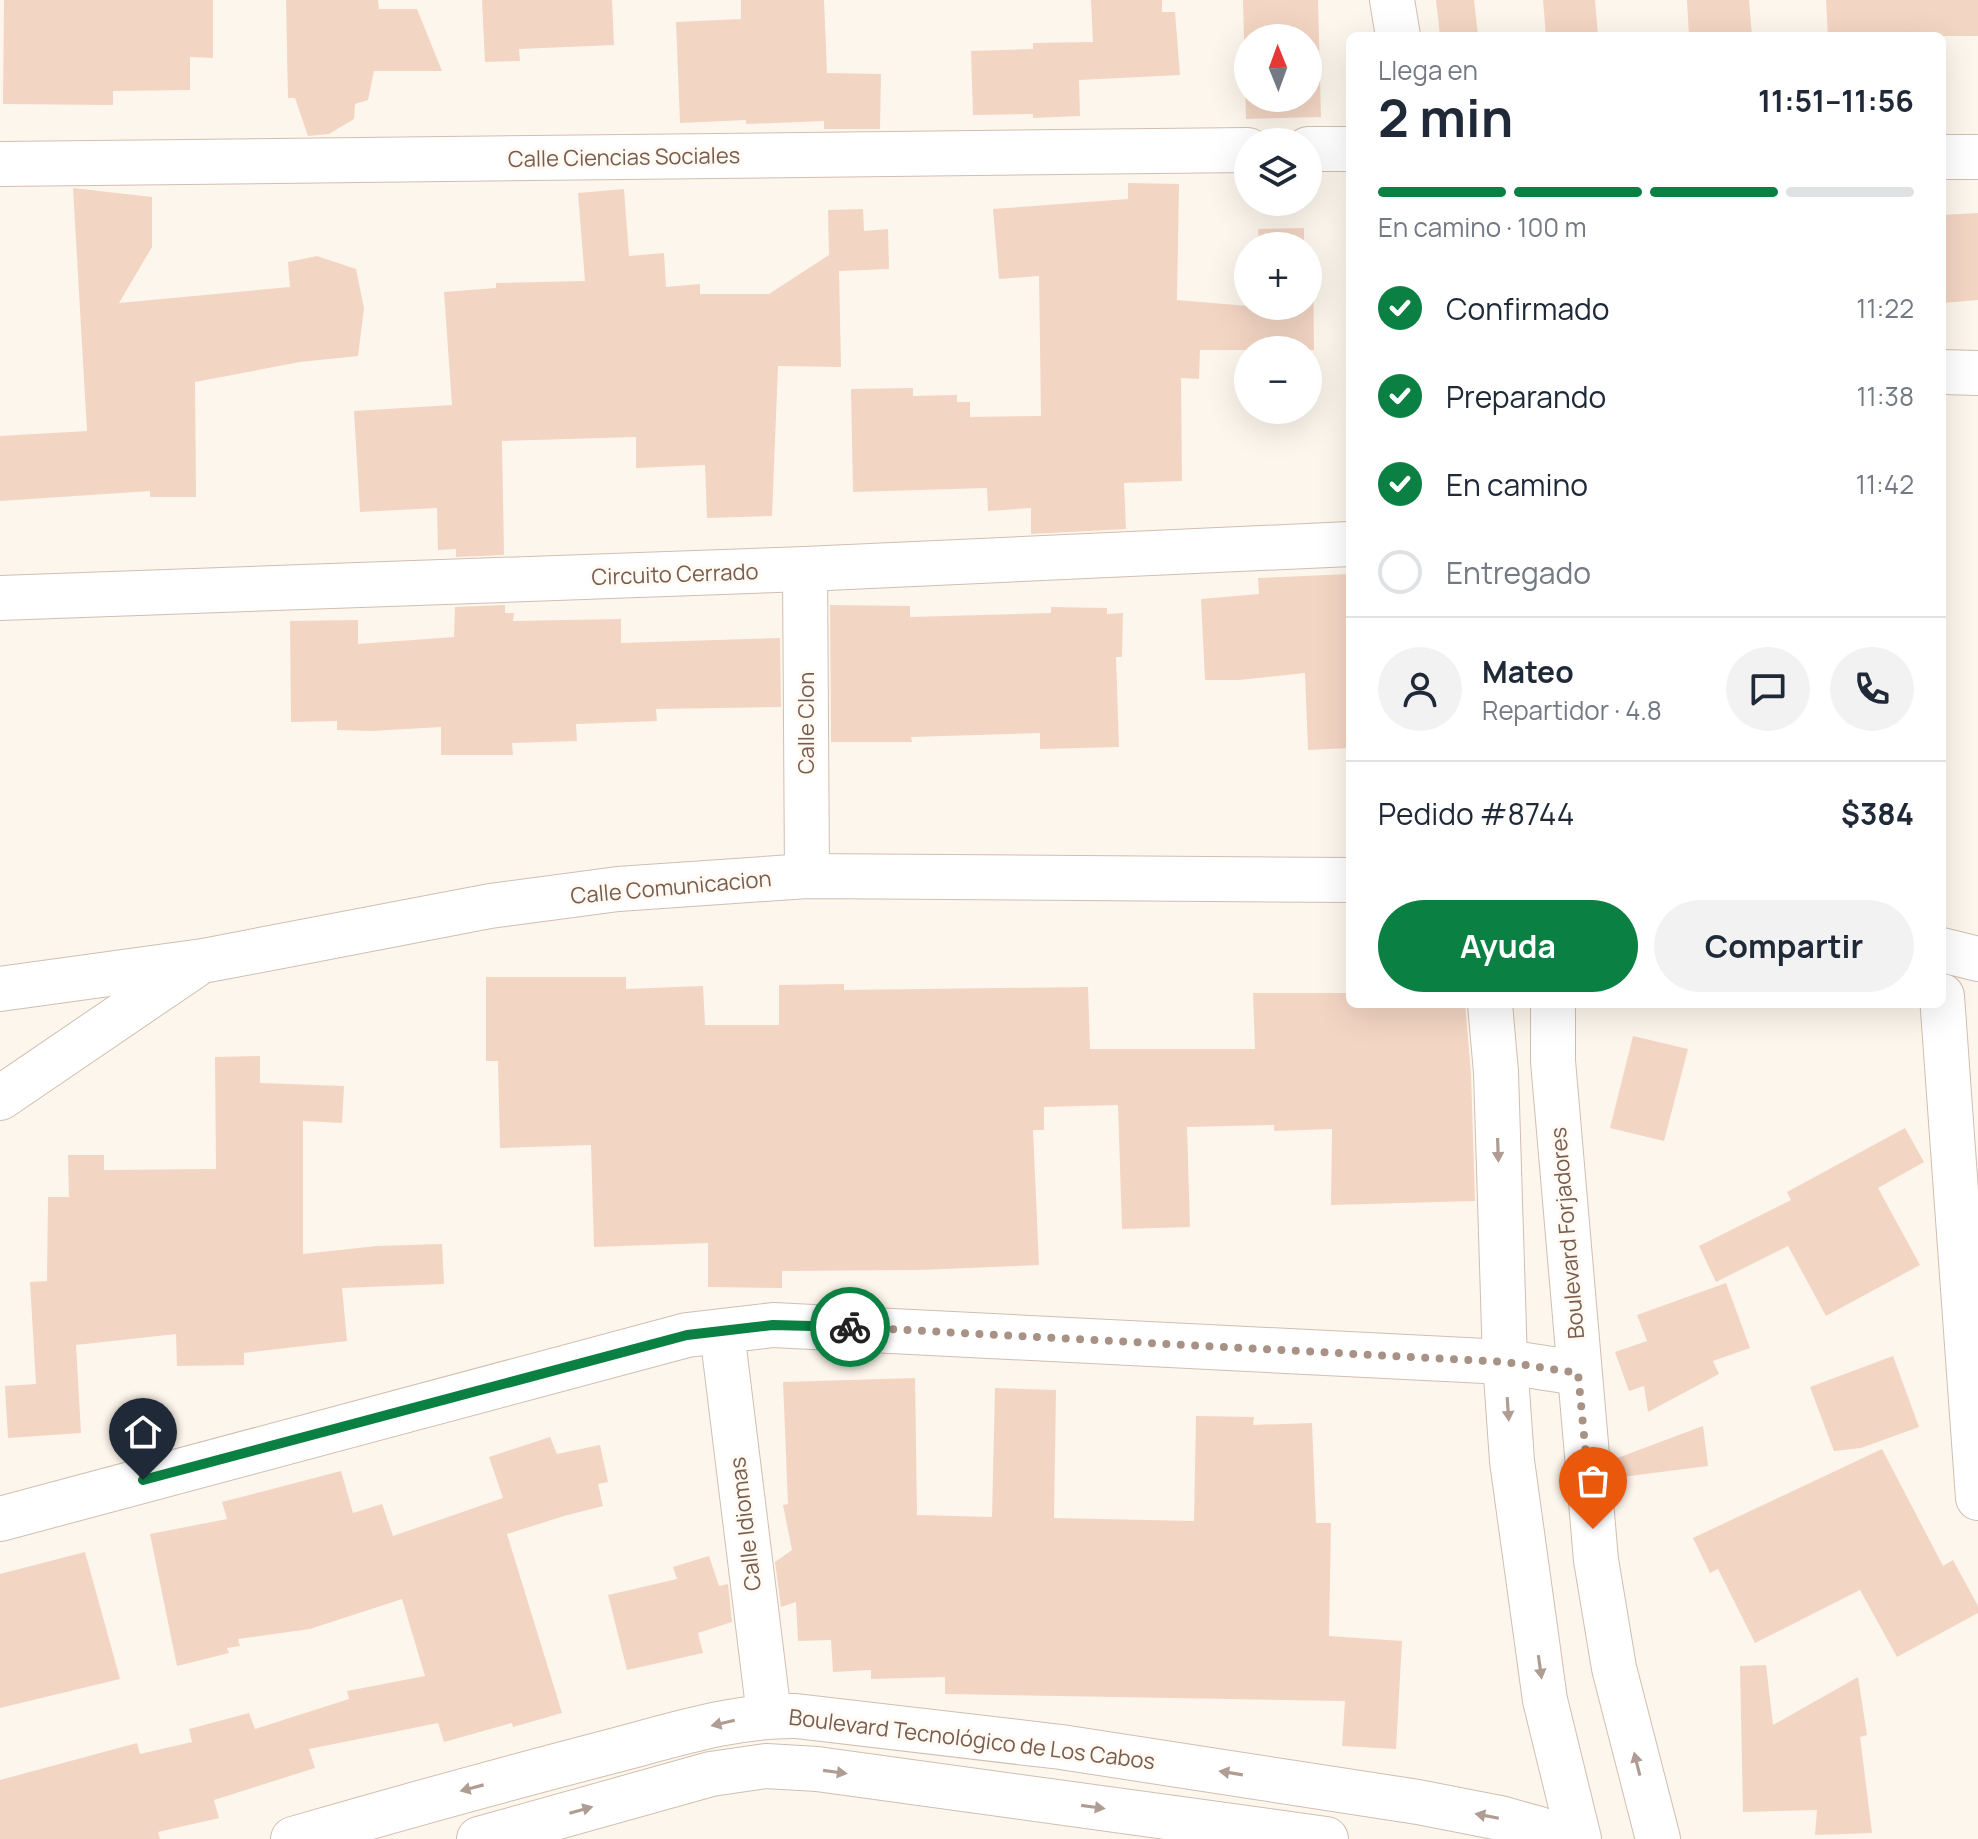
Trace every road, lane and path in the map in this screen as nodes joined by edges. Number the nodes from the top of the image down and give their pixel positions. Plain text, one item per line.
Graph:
1 (1392, 0) edge
2 (1397, 32) edge
3 (1322, 149) edge
4 (1346, 149) edge
5 (1234, 150) edge
6 (1946, 157) edge
7 (1978, 157) edge
8 (0, 164) edge
9 (1946, 372) edge
10 (1978, 373) edge
11 (1346, 544) edge
12 (805, 569) junction
13 (0, 598) edge
14 (807, 876) junction
15 (1346, 880) edge
16 (1946, 951) edge
17 (1978, 959) edge
18 (203, 961) junction
19 (0, 989) edge
20 (1490, 1008) edge
21 (1553, 1008) edge
22 (1943, 1008) edge
23 (0, 1098) edge
24 (722, 1332) junction
25 (1505, 1362) junction
26 (1578, 1373) junction
27 (1978, 1498) edge
28 (0, 1519) edge
29 (769, 1715) junction
30 (293, 1839) edge
31 (479, 1839) edge
32 (1326, 1839) edge
33 (1562, 1839) edge
34 (1579, 1839) edge
35 (1658, 1839) edge

1 - 2 street
3 - 4 street
5 - 8 street, Calle Ciencias Sociales
6 - 7 street
9 - 10 street
11 - 12 street, Circuito Cerrado
12 - 13 street, Circuito Cerrado
12 - 14 street, Calle Clon
14 - 15 street, Calle Comunicacion
14 - 18 street, Calle Comunicacion
16 - 17 street
18 - 19 street, Calle Comunicacion
18 - 23 street
20 -> 25 street
21 - 26 street, Boulevard Forjadores
22 - 27 street
24 - 25 street
24 - 28 street
24 - 29 street, Calle Idiomas
25 - 26 street
25 -> 34 street
35 -> 26 street, Boulevard Forjadores
29 -> 30 street, Boulevard Tecnológico de Los Cabos
33 -> 29 street, Boulevard Tecnológico de Los Cabos
31 -> 32 street

